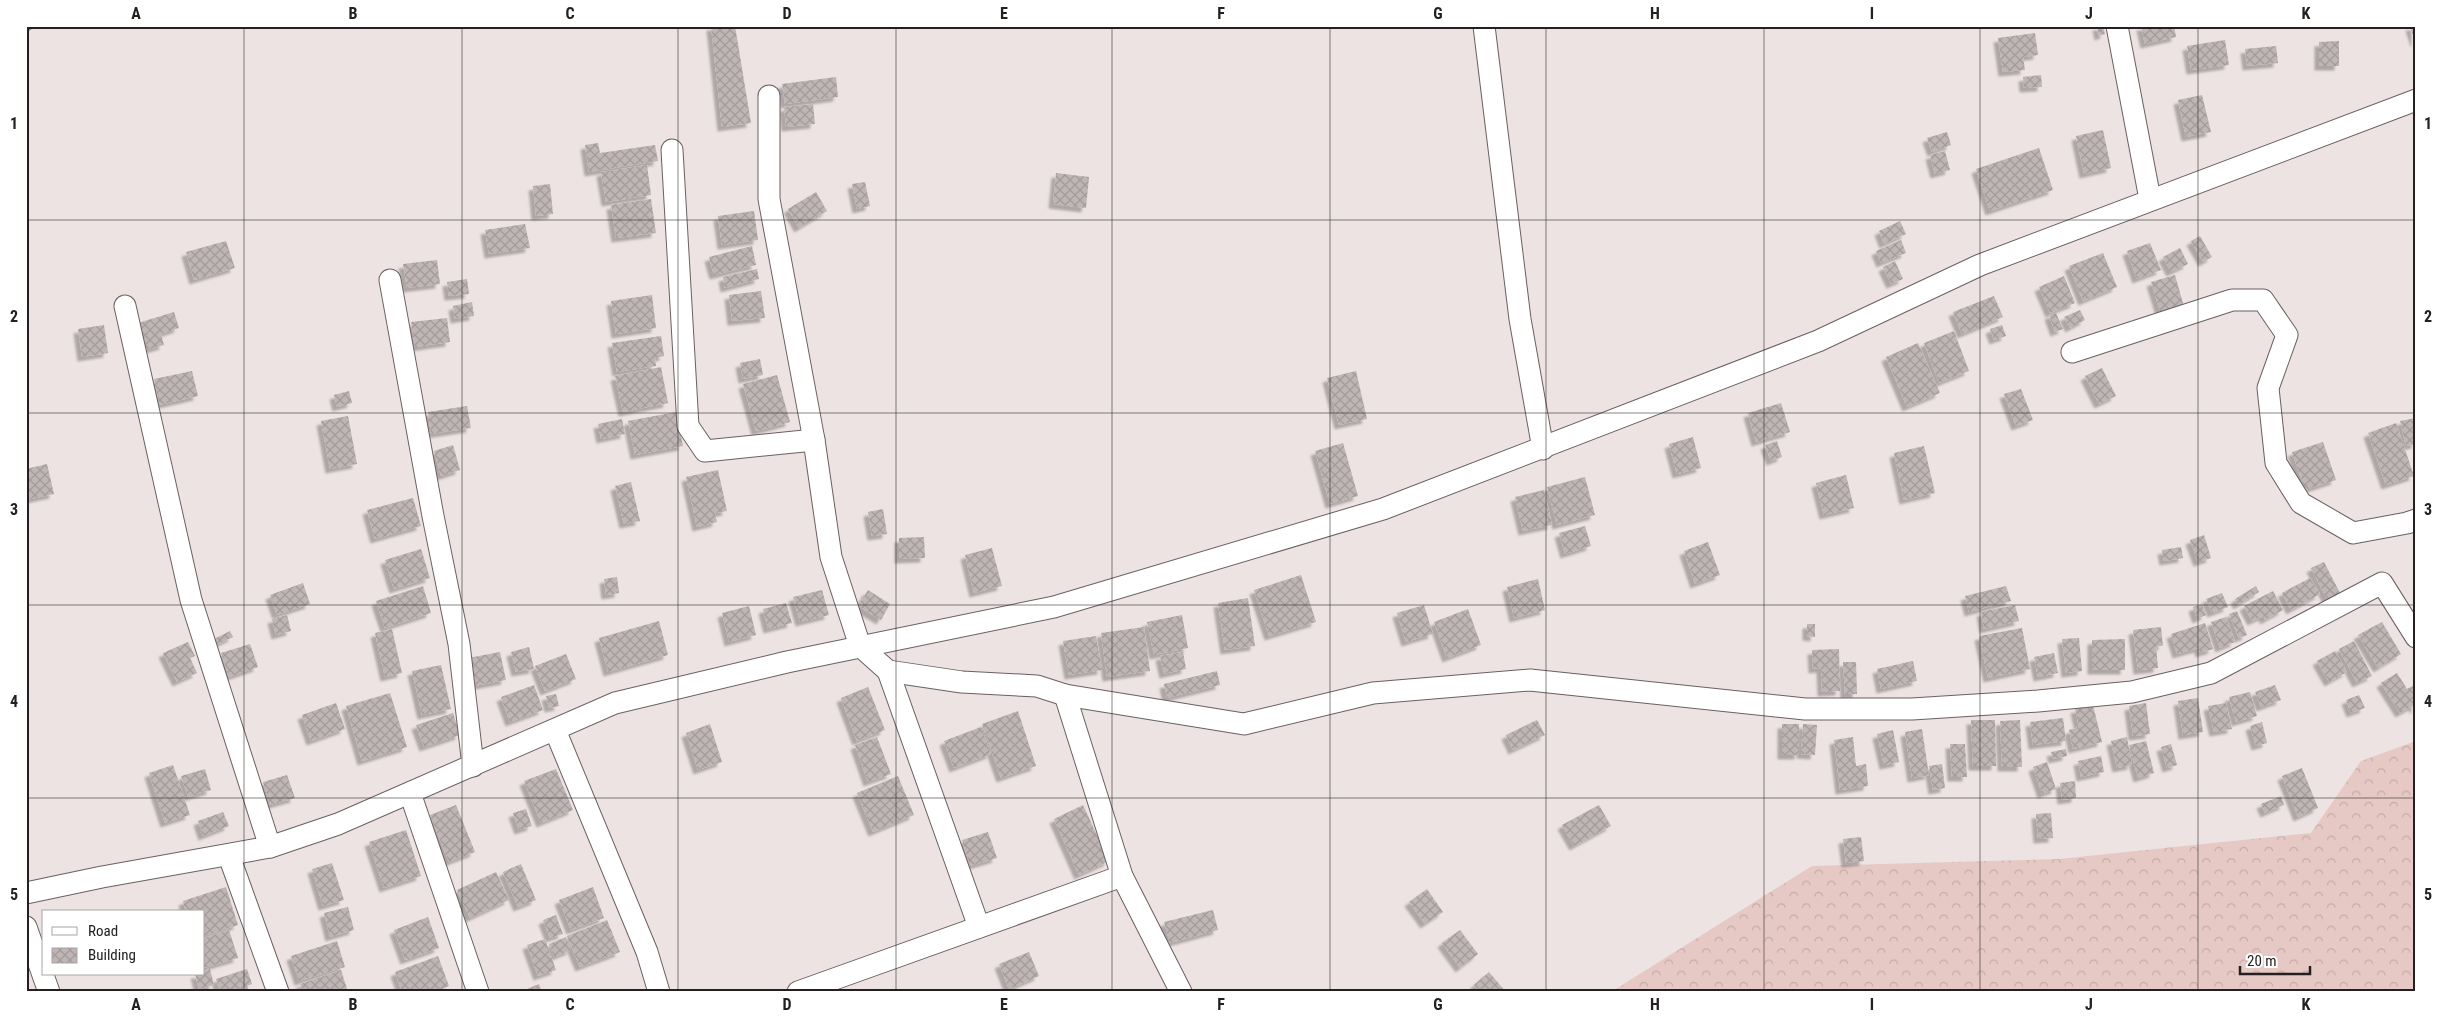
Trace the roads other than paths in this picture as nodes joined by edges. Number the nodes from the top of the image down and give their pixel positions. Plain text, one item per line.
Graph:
1 (1484, 26) edge
2 (2117, 26) edge
3 (769, 96) dead end
4 (2416, 100) edge
5 (672, 150) dead end
6 (2150, 199) junction
7 (390, 280) dead end
8 (125, 306) dead end
9 (2072, 352) dead end
10 (814, 440) junction
11 (1543, 449) junction
12 (2416, 520) edge
13 (2416, 637) edge
14 (860, 646) junction
15 (888, 671) junction
16 (1065, 695) junction
17 (555, 730) junction
18 (474, 766) junction
19 (410, 793) junction
20 (270, 847) junction
21 (229, 856) junction
22 (1122, 876) junction
23 (26, 893) edge
24 (26, 927) edge
25 (979, 927) junction
26 (42, 972) edge
27 (43, 976) edge
28 (49, 992) edge
29 (278, 992) edge
30 (478, 992) edge
31 (659, 992) edge
32 (798, 992) edge
33 (1182, 992) edge

1 - 11 street
2 - 6 street
3 - 10 street
4 - 6 street
5 - 10 street
6 - 11 street
7 - 18 street
8 - 20 street
9 - 12 street
10 - 14 street
11 - 14 street
13 - 16 street
14 - 15 street
14 - 17 street
15 - 16 street
15 - 25 street
16 - 22 street
17 - 18 street
17 - 31 street
18 - 19 street
19 - 20 street
19 - 30 street
20 - 21 street
21 - 23 street
21 - 29 street
22 - 25 street
22 - 33 street
24 - 26 street
25 - 32 street
27 - 28 street

